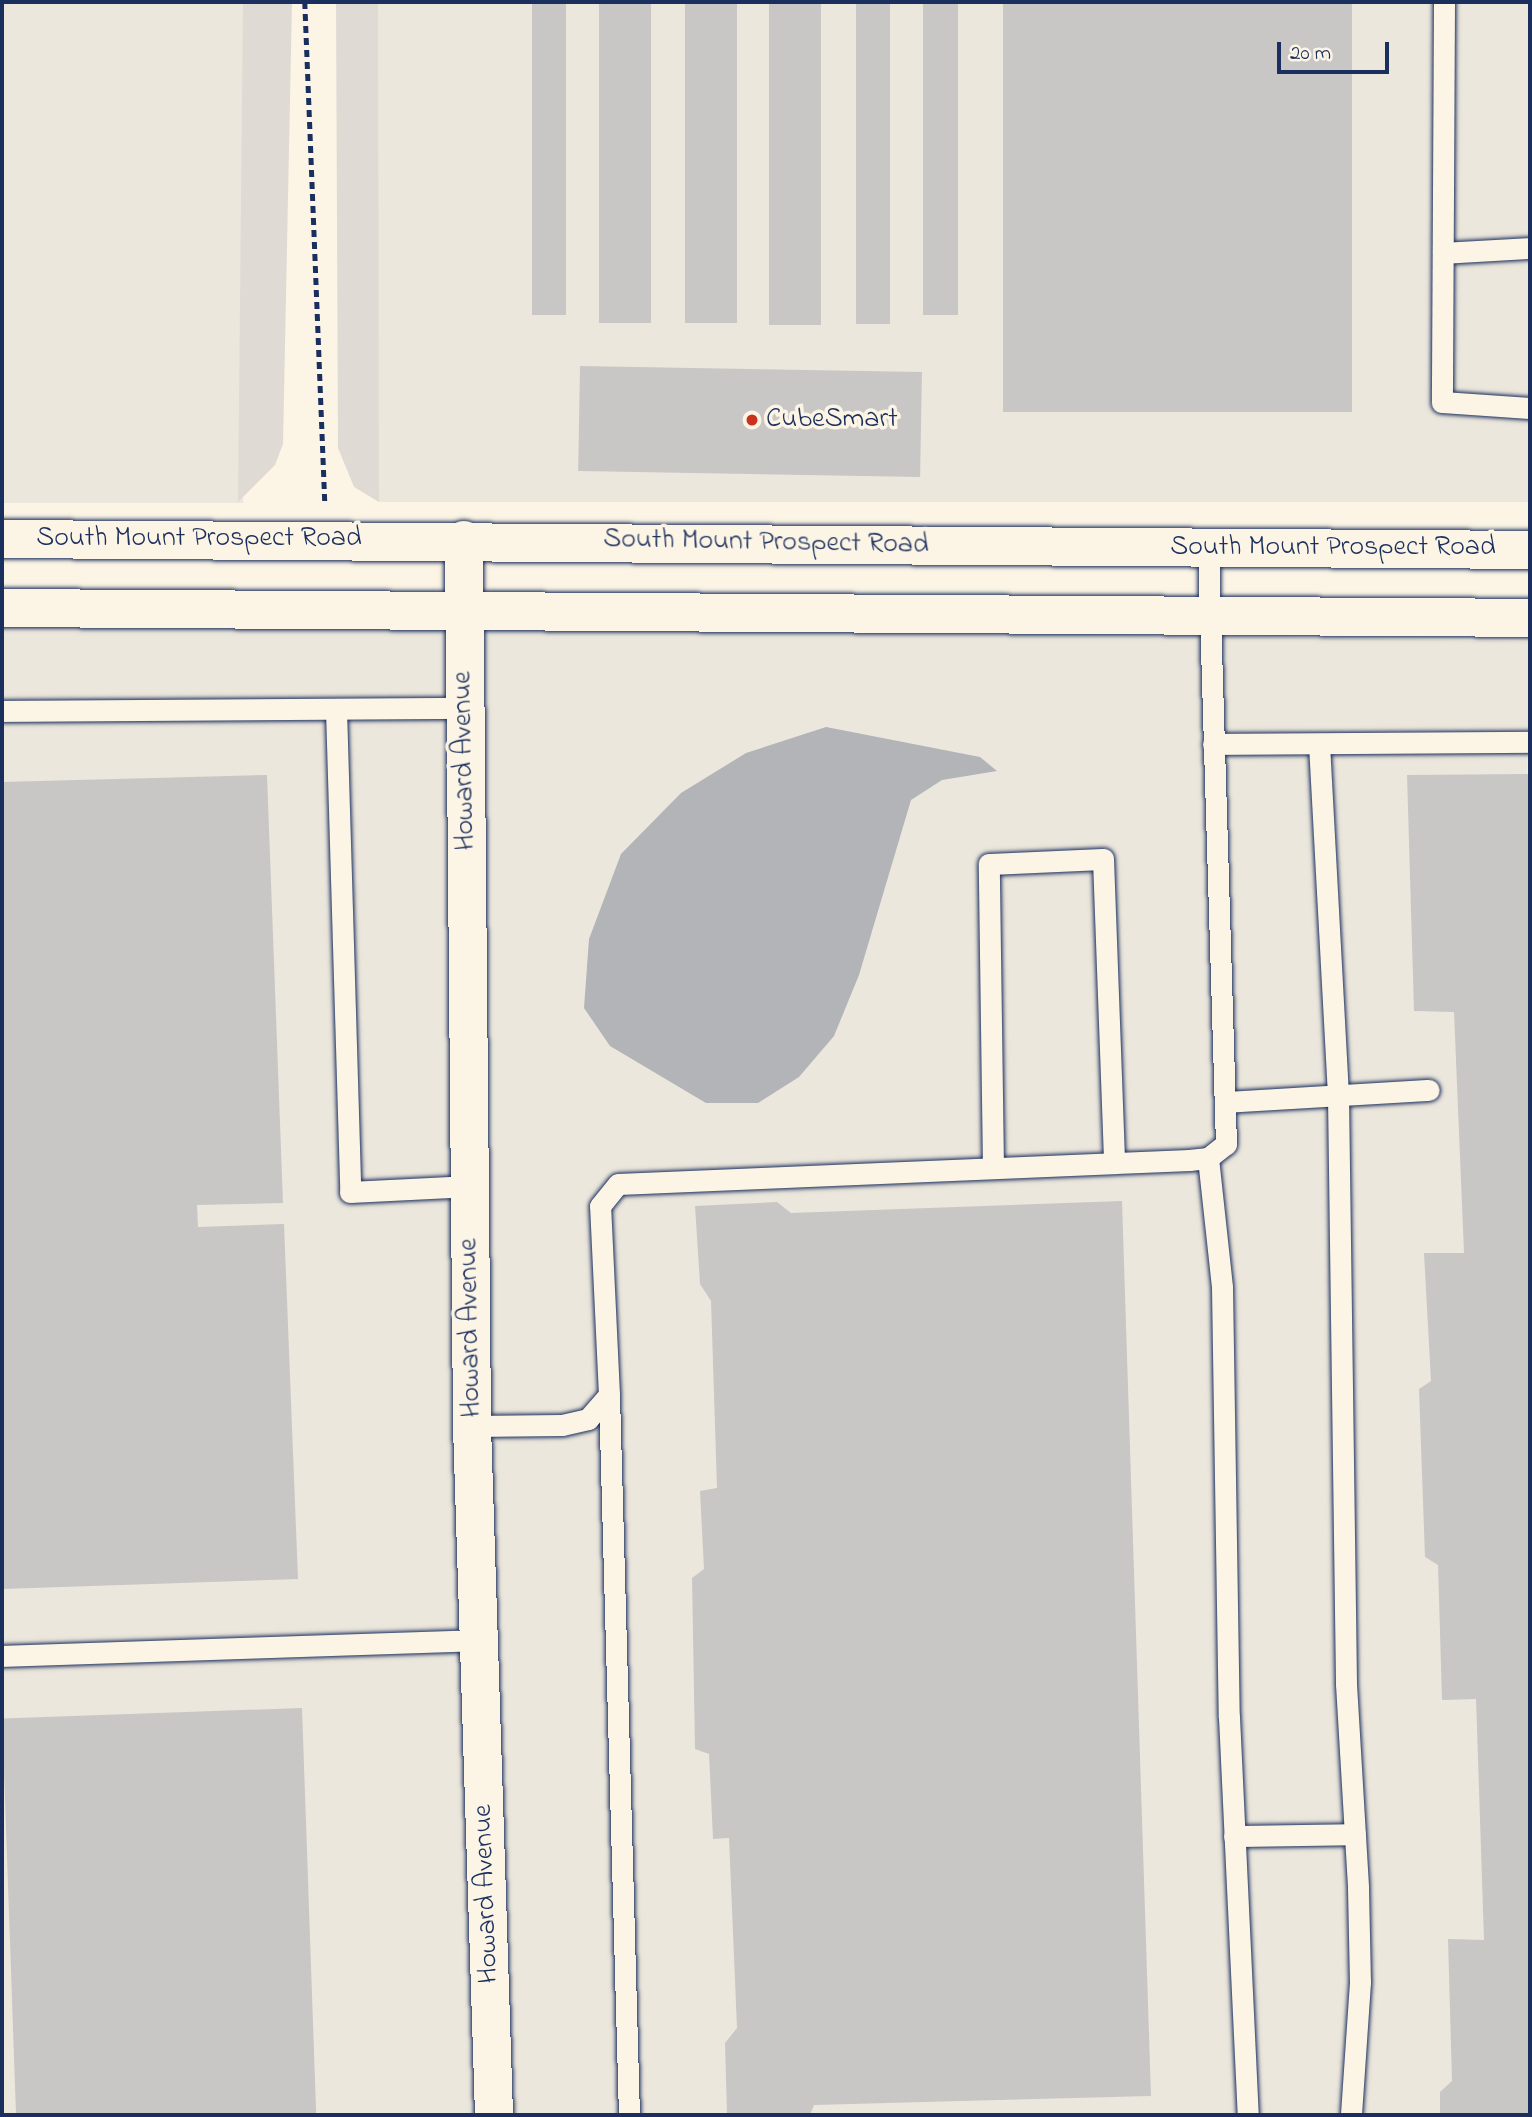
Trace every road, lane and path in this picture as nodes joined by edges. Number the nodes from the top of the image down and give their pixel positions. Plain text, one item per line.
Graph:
1 (305, 2) edge
2 (1444, 2) edge
3 (1530, 248) edge
4 (1443, 253) junction
5 (1530, 408) edge
6 (326, 538) junction
7 (2, 539) edge
8 (464, 540) junction
9 (1208, 547) junction
10 (1530, 550) edge
11 (2, 608) edge
12 (464, 609) junction
13 (1208, 617) junction
14 (1530, 618) edge
15 (465, 708) junction
16 (335, 709) junction
17 (2, 711) edge
18 (1530, 743) edge
19 (1213, 744) junction
20 (1319, 744) junction
21 (1429, 1090) dead end
22 (1338, 1096) junction
23 (1225, 1102) junction
24 (1208, 1158) junction
25 (1114, 1163) junction
26 (993, 1168) junction
27 (470, 1186) junction
28 (609, 1395) junction
29 (472, 1426) junction
30 (479, 1640) junction
31 (2, 1656) edge
32 (1355, 1834) junction
33 (1234, 1836) junction
34 (494, 2115) edge
35 (629, 2115) edge
36 (1248, 2115) edge
37 (1351, 2115) edge

1 - 6 path
2 - 4 lane
3 - 4 lane
4 - 5 lane
6 - 7 main road, South Mount Prospect Road
6 - 8 main road, South Mount Prospect Road
8 - 9 main road, South Mount Prospect Road
8 - 12 main road, Howard Avenue
9 - 10 main road, South Mount Prospect Road
9 - 13 lane
11 - 12 main road
12 - 13 main road
12 - 15 main road, Howard Avenue
13 - 14 main road
13 - 19 lane
15 - 16 lane
15 - 27 main road, Howard Avenue
16 - 17 lane
16 - 27 lane
18 - 20 lane
19 - 20 lane
19 - 23 lane
20 - 22 lane
21 - 22 lane
22 - 23 lane
22 - 32 lane
23 - 24 lane
24 - 25 lane
24 - 33 lane
25 - 26 lane
25 - 26 lane
26 - 28 lane
27 - 29 main road, Howard Avenue
28 - 29 lane
28 - 35 lane
29 - 30 main road, Howard Avenue
30 - 31 lane
30 - 34 main road, Howard Avenue
32 - 33 lane
32 - 37 lane
33 - 36 lane

